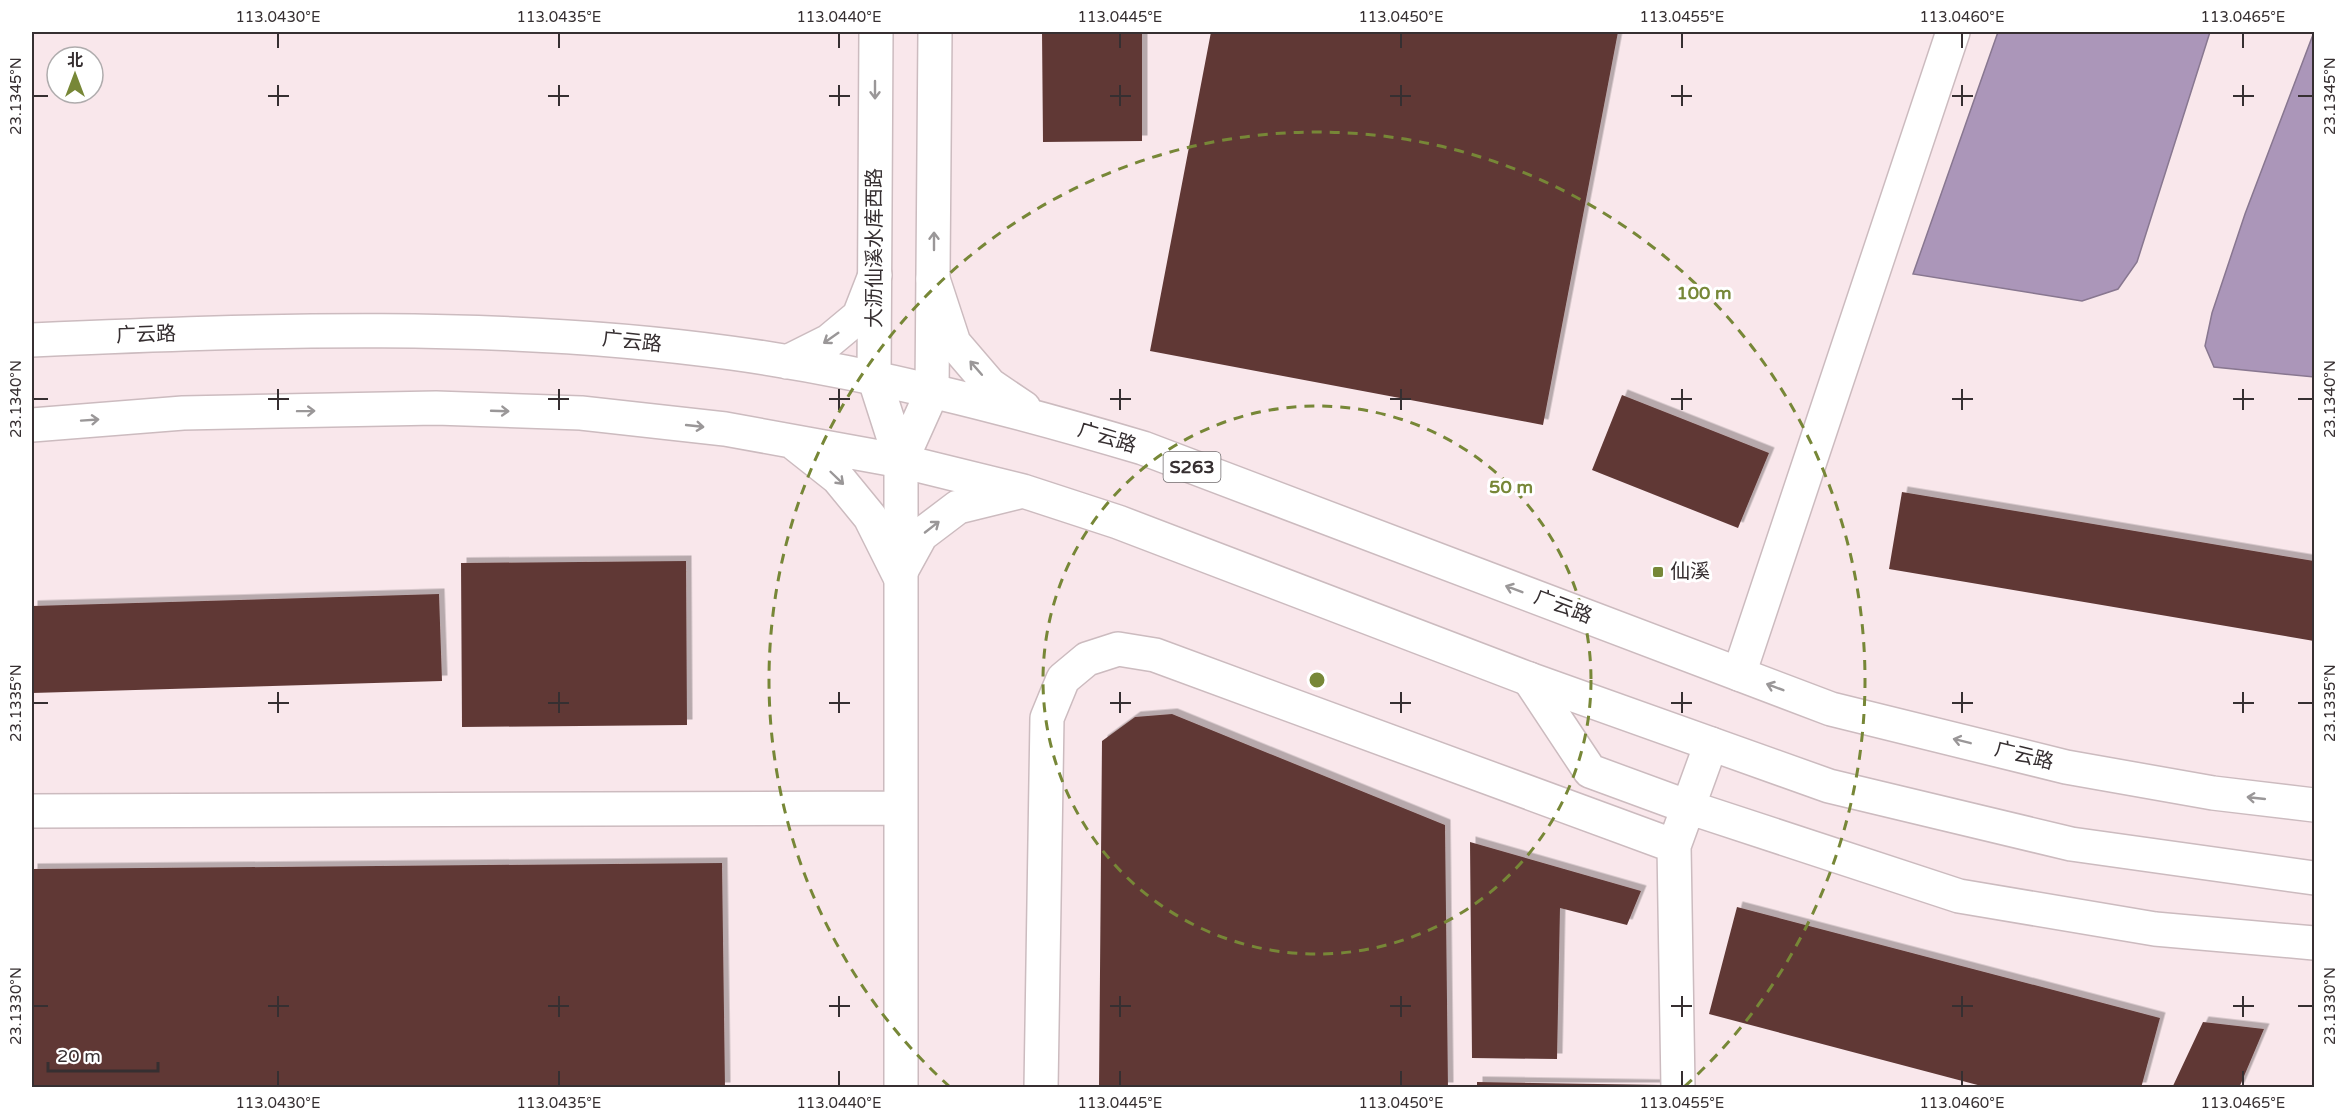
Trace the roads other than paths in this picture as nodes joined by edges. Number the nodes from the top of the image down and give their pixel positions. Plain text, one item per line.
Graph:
1 (876, 32) edge
2 (935, 32) edge
3 (1953, 32) edge
4 (875, 276) junction
5 (933, 279) junction
6 (32, 340) edge
7 (787, 362) junction
8 (874, 377) junction
9 (932, 392) junction
10 (1038, 417) junction
11 (32, 425) edge
12 (791, 441) junction
13 (901, 461) junction
14 (1023, 491) junction
15 (899, 575) junction
16 (1739, 674) junction
17 (1529, 679) junction
18 (1711, 744) junction
19 (2314, 805) edge
20 (1688, 807) junction
21 (900, 808) junction
22 (32, 811) edge
23 (1674, 846) junction
24 (2314, 878) edge
25 (2314, 943) edge
26 (901, 1088) edge
27 (1041, 1088) edge
28 (1678, 1088) edge

1 -> 4 main road, 大沥仙溪水库西路
5 -> 2 main road
3 - 16 main road
4 -> 7 main road
4 - 8 main road, 大沥仙溪水库西路
5 - 9 main road
10 -> 5 main road
6 - 7 main road, 广云路 / S263
7 - 8 main road, 广云路 / S263
8 - 9 main road, 广云路 / S263
8 - 13 main road, 大沥仙溪水库西路
9 - 10 main road, 广云路 / S263
9 - 13 main road
16 -> 10 main road, 广云路 / S263
11 -> 12 main road
12 - 13 main road
12 -> 15 main road
13 - 14 main road
13 - 15 main road
15 -> 14 main road
14 - 17 main road
15 - 21 main road
19 -> 16 main road, 广云路 / S263
17 - 18 main road
17 - 20 main road
18 - 20 main road
18 - 24 main road
20 - 23 main road
20 - 25 main road
21 - 22 main road
21 - 26 main road
23 - 27 main road
23 - 28 main road

